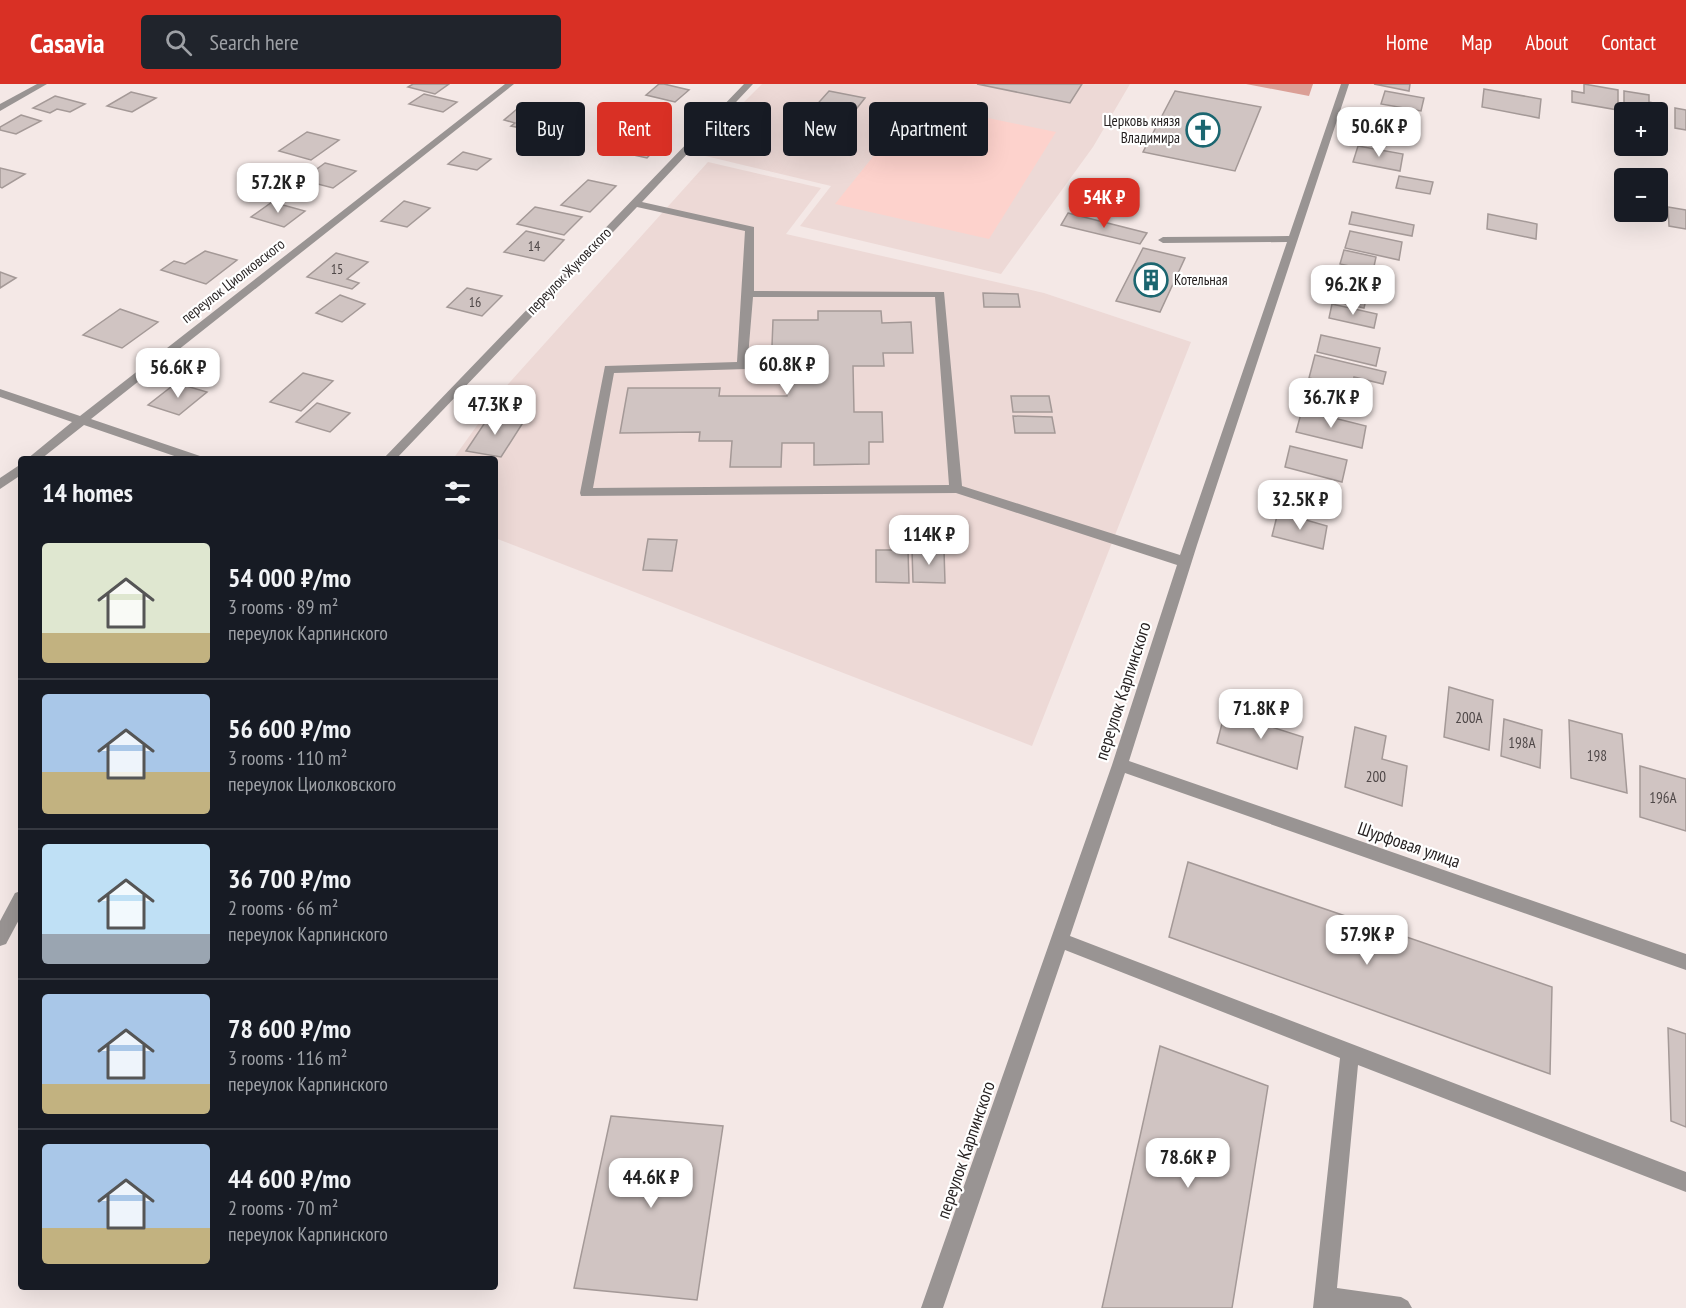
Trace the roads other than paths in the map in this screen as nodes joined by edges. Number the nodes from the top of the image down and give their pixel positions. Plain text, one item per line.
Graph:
1 (43, 84) edge
2 (510, 84) edge
3 (749, 84) edge
4 (1345, 84) edge
5 (0, 108) edge
6 (634, 202) junction
7 (1293, 239) junction
8 (1163, 240) dead end
9 (748, 294) junction
10 (0, 393) edge
11 (83, 420) junction
12 (37, 456) edge
13 (187, 456) edge
14 (392, 456) edge
15 (18, 470) edge
16 (0, 485) edge
17 (956, 489) junction
18 (1185, 562) junction
19 (1120, 765) junction
20 (18, 905) edge
21 (0, 938) edge
22 (1059, 940) junction
23 (1686, 962) edge
24 (1350, 1052) junction
25 (1686, 1182) edge
26 (1325, 1303) edge
27 (932, 1308) edge
28 (1401, 1308) edge

1 - 5 street
2 - 11 street, переулок Циолковского
3 - 6 street, переулок Жуковского
4 - 7 street, переулок Карпинского
6 - 9 street
6 - 14 street, переулок Жуковского
7 - 8 street
7 - 18 street, переулок Карпинского
9 - 17 street
9 - 17 street
10 - 11 street
11 - 12 street, переулок Циолковского
11 - 13 street
15 - 16 street
17 - 18 street
18 - 19 street, переулок Карпинского
19 - 22 street, переулок Карпинского
19 - 23 street, Шурфовая улица
20 - 21 street
22 - 24 street
22 - 27 street, переулок Карпинского
24 - 25 street
24 - 26 street
26 - 28 street

